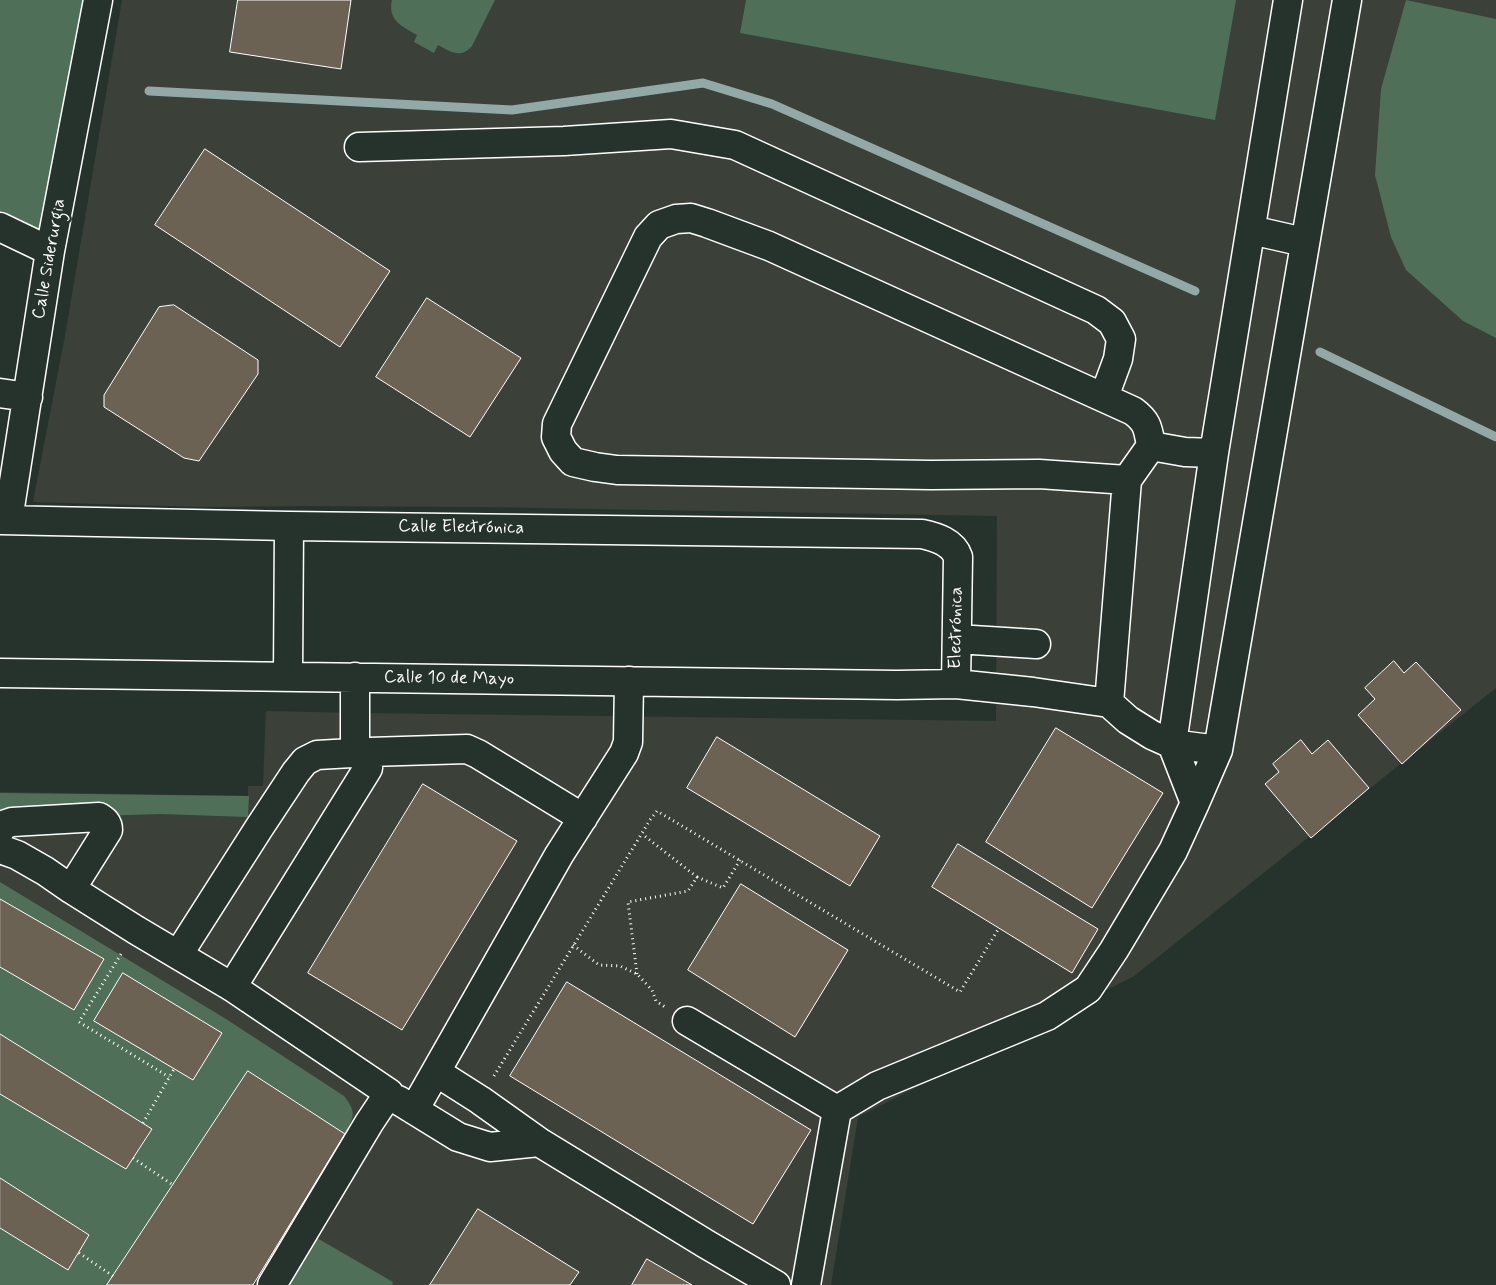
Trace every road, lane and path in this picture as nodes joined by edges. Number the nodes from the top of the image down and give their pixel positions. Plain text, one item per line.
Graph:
1 (98, 0) edge
2 (1288, 0) edge
3 (1346, 0) edge
4 (359, 147) dead end
5 (0, 227) edge
6 (1251, 230) junction
7 (1304, 242) junction
8 (50, 251) junction
9 (0, 393) edge
10 (1104, 396) junction
11 (28, 397) junction
12 (1150, 446) junction
13 (1214, 453) junction
14 (1127, 480) junction
15 (4, 520) edge
16 (289, 526) junction
17 (922, 534) joint
18 (957, 639) junction
19 (1036, 644) dead end
20 (0, 672) edge
21 (288, 676) junction
22 (355, 677) junction
23 (629, 681) junction
24 (956, 684) junction
25 (897, 685) joint
26 (1109, 703) junction
27 (1172, 744) junction
28 (1218, 750) junction
29 (362, 752) junction
30 (1196, 803) junction
31 (583, 818) junction
32 (0, 830) edge
33 (642, 834) junction
34 (0, 849) edge
35 (740, 860) junction
36 (697, 877) junction
37 (71, 889) junction
38 (999, 928) dead end
39 (136, 930) junction
40 (573, 946) junction
41 (178, 955) junction
42 (637, 974) junction
43 (232, 987) junction
44 (687, 1021) joint
45 (174, 1069) dead end
46 (436, 1072) junction
47 (169, 1077) junction
48 (389, 1093) junction
49 (480, 1100) junction
50 (414, 1110) junction
51 (837, 1110) junction
52 (143, 1123) dead end
53 (539, 1142) junction
54 (133, 1158) dead end
55 (173, 1185) dead end
56 (79, 1253) dead end
57 (113, 1276) dead end
58 (272, 1285) edge
59 (776, 1285) edge
60 (806, 1285) edge

1 - 8 street, Calle Siderurgia
2 - 6 street
3 - 7 street
4 - 10 street
5 - 8 street
6 - 7 street
6 - 13 street
7 - 28 street
8 - 11 street, Calle Siderurgia
9 - 11 street
10 - 12 street
10 - 14 street
11 - 15 street, Calle Siderurgia
12 - 13 street
12 - 14 street
13 - 27 street
14 - 26 street
15 - 16 street, Calle Electrónica
16 - 17 street, Calle Electrónica
16 - 21 street
17 - 18 street, Electrónica
18 - 19 street
18 - 24 street, Electrónica
20 - 21 street, Calle 10 de Mayo
21 - 22 street, Calle 10 de Mayo
22 - 23 street, Calle 10 de Mayo
22 - 29 street
23 - 25 street, Calle 10 de Mayo
23 - 31 street
24 - 25 street, Electrónica
24 - 26 street
26 - 27 street
27 - 28 street
27 - 30 street
28 - 30 street
29 - 31 street
29 - 41 street
29 - 43 street
30 - 51 street
31 - 46 street
32 - 37 street
33 - 35 path
33 - 36 path
33 - 40 path
34 - 37 street
35 - 36 path
35 - 38 path
36 - 42 path
37 - 39 street
39 - 41 street
39 - 47 path
40 - 42 path
40 - 49 path
41 - 43 street
42 - 44 path
43 - 48 street
44 - 51 street
45 - 47 path
46 - 49 street
46 - 50 street
47 - 52 path
48 - 50 street
48 - 58 street
49 - 53 street
50 - 53 street
51 - 60 street
53 - 59 street
54 - 55 path
56 - 57 path

